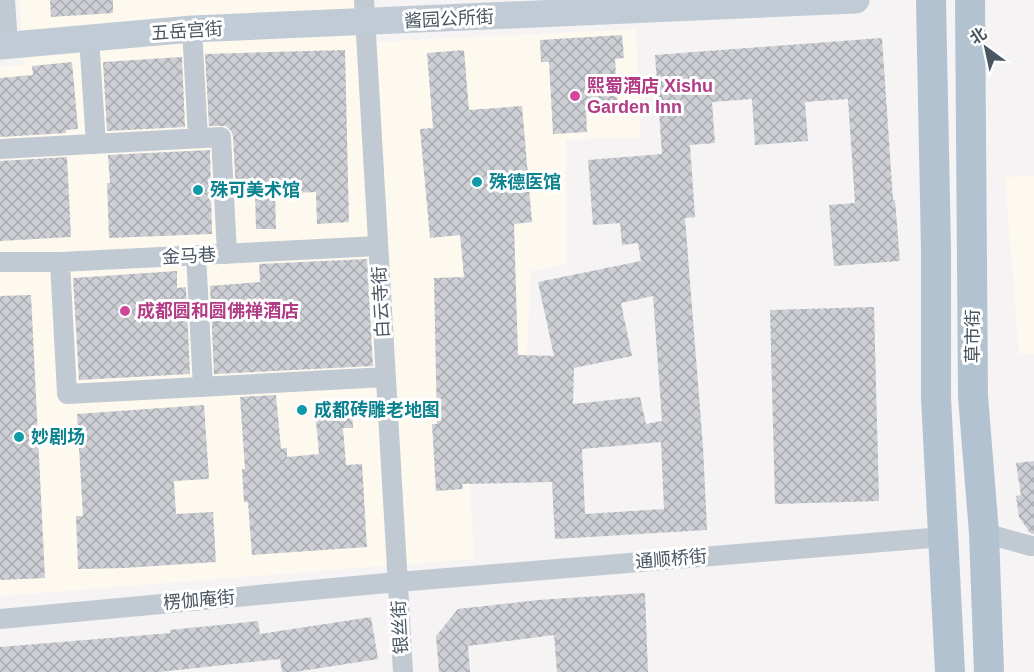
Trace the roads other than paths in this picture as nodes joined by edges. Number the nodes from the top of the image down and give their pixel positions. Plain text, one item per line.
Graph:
1 (5, 0) edge
2 (856, 0) edge
3 (931, 0) edge
4 (970, 0) edge
5 (365, 11) edge
6 (192, 29) junction
7 (89, 38) junction
8 (4, 46) edge
9 (198, 138) junction
10 (96, 144) junction
11 (0, 149) edge
12 (378, 246) junction
13 (227, 254) junction
14 (196, 255) junction
15 (0, 262) edge
16 (60, 262) junction
17 (386, 377) junction
18 (203, 387) junction
19 (984, 533) junction
20 (943, 537) junction
21 (1034, 546) edge
22 (398, 582) junction
23 (0, 619) edge
24 (403, 672) edge
25 (950, 672) edge
26 (989, 672) edge

1 - 8 street
2 - 5 street, 酱园公所街
3 - 20 main road, 草市街
4 - 19 main road, 草市街
5 - 6 street, 五岳宫街
5 - 12 street, 白云寺街
6 - 7 street, 五岳宫街
6 - 9 street
7 - 8 street, 五岳宫街
7 - 10 street
9 - 10 street
9 - 13 street
10 - 11 street
12 - 13 street, 金马巷
12 - 17 street, 白云寺街
13 - 14 street, 金马巷
14 - 16 street, 金马巷
14 - 18 street
15 - 16 street, 金马巷
16 - 18 street
17 - 18 street
17 - 22 street, 白云寺街
19 - 21 street
19 - 26 main road, 草市街
20 - 22 street, 通顺桥街
20 - 25 main road, 草市街
22 - 23 street, 楞伽庵街
22 - 24 street, 银丝街

